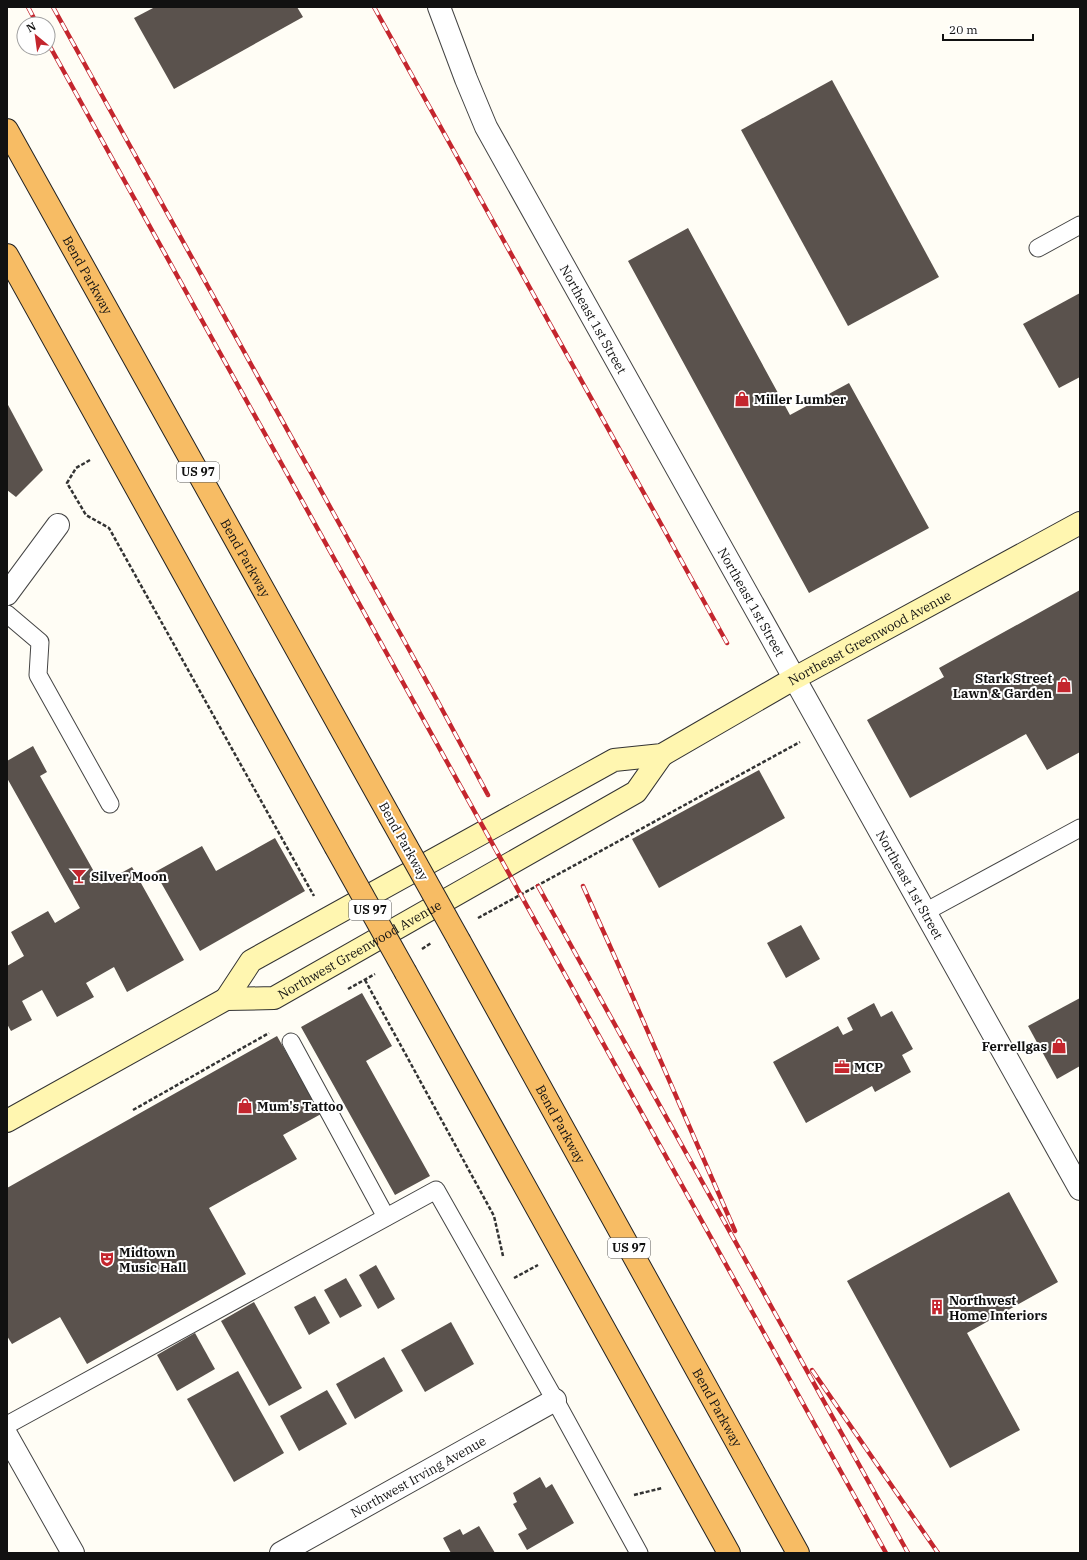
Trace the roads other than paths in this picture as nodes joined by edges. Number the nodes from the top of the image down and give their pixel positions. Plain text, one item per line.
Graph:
1 (439, 7) edge
2 (7, 130) edge
3 (1080, 224) edge
4 (1038, 248) dead end
5 (7, 255) edge
6 (1080, 523) edge
7 (58, 525) dead end
8 (7, 594) edge
9 (7, 614) edge
10 (795, 678) junction
11 (662, 755) junction
12 (110, 804) dead end
13 (1080, 828) edge
14 (444, 854) joint
15 (465, 889) joint
16 (925, 912) junction
17 (226, 1000) junction
18 (291, 1042) dead end
19 (7, 1121) edge
20 (1080, 1189) edge
21 (386, 1217) junction
22 (555, 1400) junction
23 (7, 1425) edge
24 (7, 1436) edge
25 (73, 1553) edge
26 (281, 1553) edge
27 (639, 1553) edge
28 (730, 1553) edge
29 (798, 1553) edge

1 - 10 street, Northeast 1st Street
2 - 29 highway, Bend Parkway / US 97, bridge
3 - 4 lane
5 - 28 highway, US 97, bridge
6 - 10 main road, Northeast Greenwood Avenue
7 - 8 street
9 - 12 lane
10 - 11 main road, Northeast Greenwood Avenue
10 - 16 street, Northeast 1st Street
11 - 14 main road, Northeast Greenwood Avenue
11 - 15 main road, Northeast Greenwood Avenue
13 - 16 lane
14 - 17 main road, Northwest Greenwood Avenue
15 - 17 main road, Northwest Greenwood Avenue
16 - 20 street, Northeast 1st Street
17 - 19 main road, Northwest Greenwood Avenue
18 - 21 lane
21 - 22 lane
21 - 23 lane
22 - 26 street, Northwest Irving Avenue
22 - 27 lane
24 - 25 street

